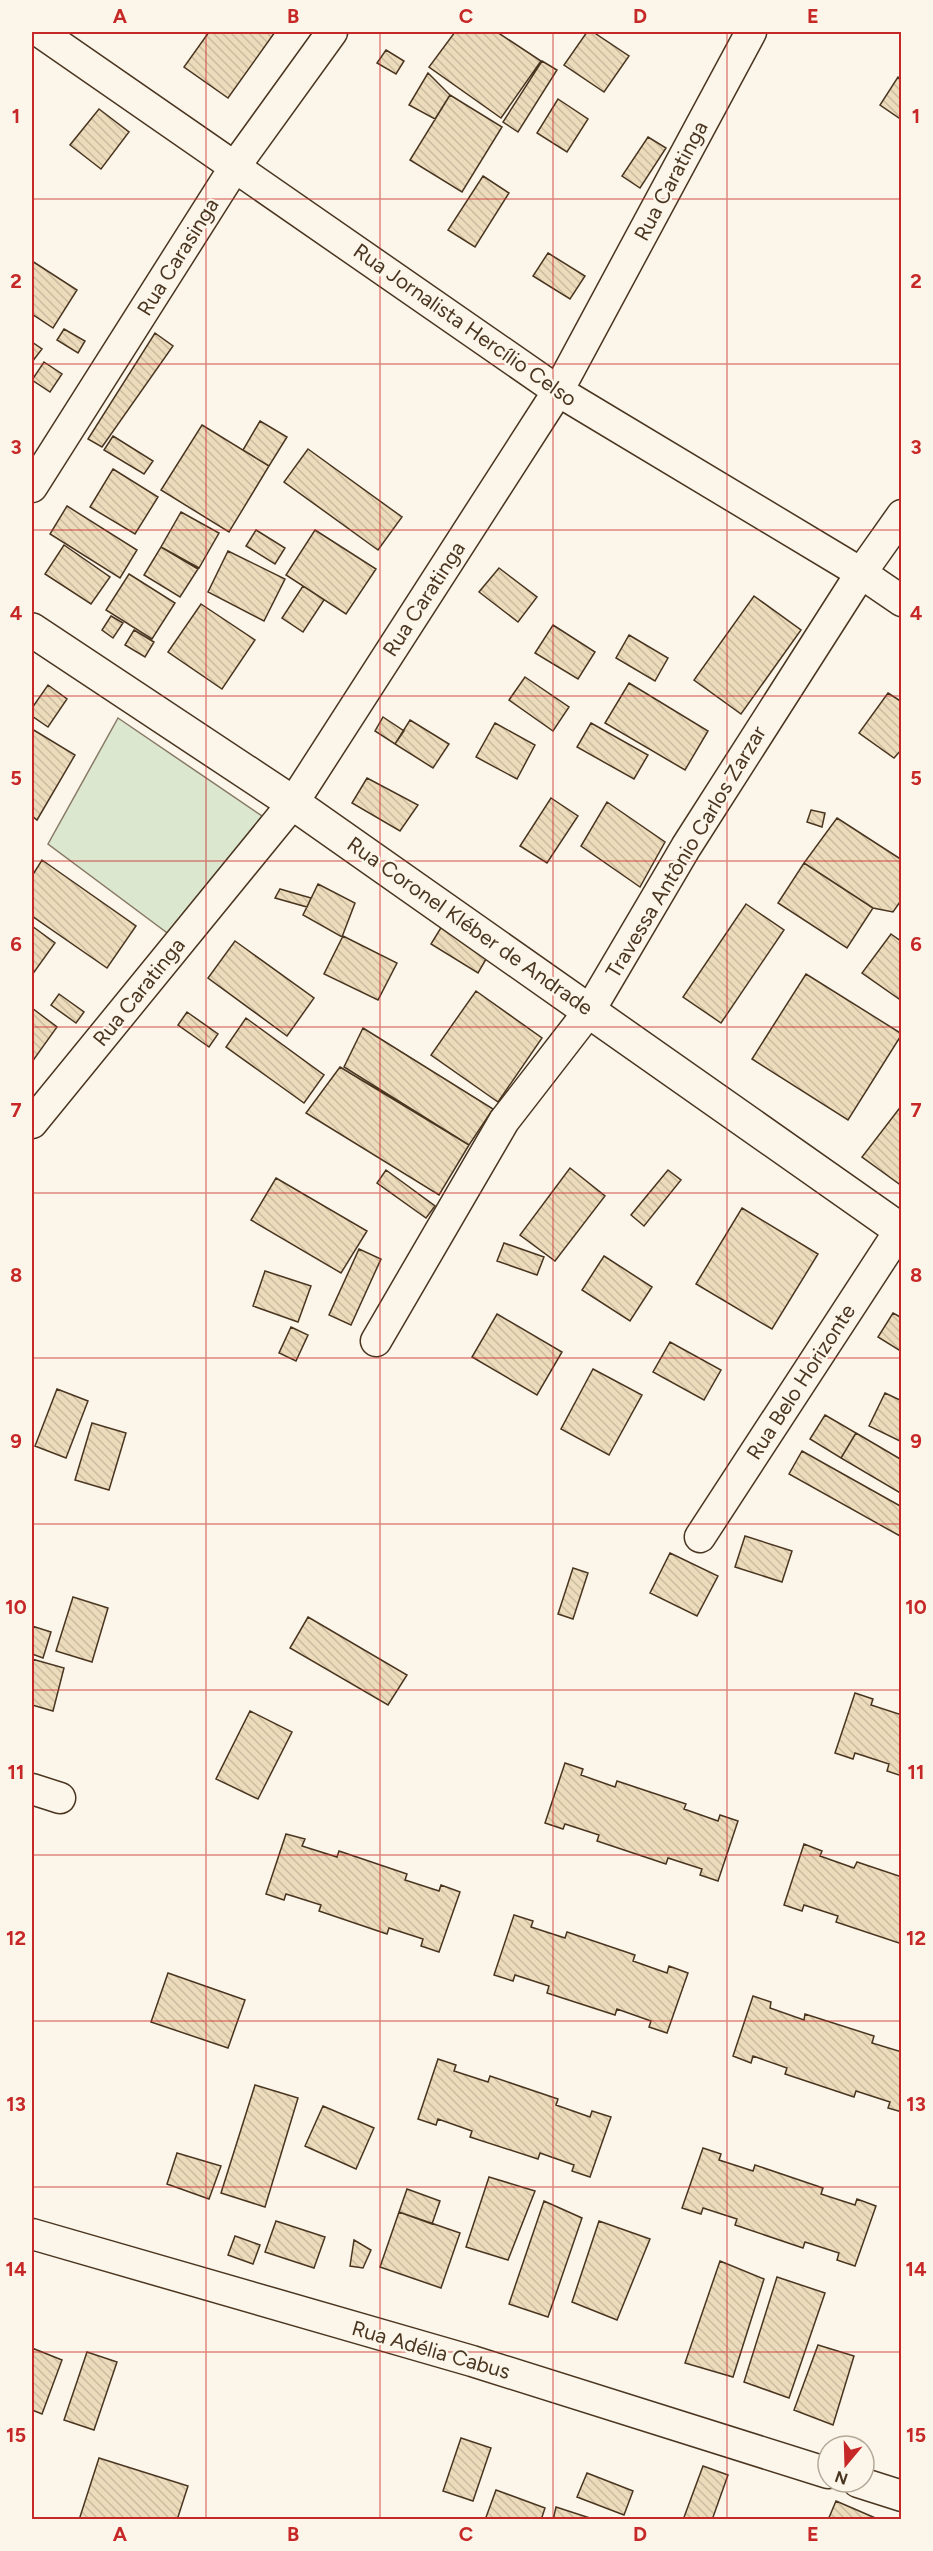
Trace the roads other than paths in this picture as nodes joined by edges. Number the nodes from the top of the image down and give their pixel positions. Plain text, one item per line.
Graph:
1 (40, 32) edge
2 (332, 32) edge
3 (751, 32) edge
4 (236, 165) junction
5 (558, 391) junction
6 (32, 487) edge
7 (902, 515) edge
8 (861, 573) junction
9 (902, 601) edge
10 (32, 630) edge
11 (293, 803) junction
12 (590, 1010) junction
13 (32, 1123) edge
14 (901, 1229) edge
15 (376, 1341) dead end
16 (700, 1537) dead end
17 (32, 1789) edge
18 (60, 1798) dead end
19 (32, 2234) edge
20 (816, 2469) edge
21 (876, 2488) edge
22 (902, 2496) edge

1 - 4 street, Rua Jornalista Hercílio Celso
2 - 4 street, Rua Carasinga
3 - 5 street, Rua Caratinga
4 - 5 street, Rua Jornalista Hercílio Celso
4 - 6 street, Rua Carasinga
5 - 8 street, Rua Jornalista Hercílio Celso
5 - 11 street, Rua Caratinga
7 - 8 street, Travessa Antônio Carlos Zarzar
8 - 9 street, Rua Jornalista Hercílio Celso
8 - 12 street, Travessa Antônio Carlos Zarzar
10 - 11 main road, Rua Coronel Kléber de Andrade
11 - 12 main road, Rua Coronel Kléber de Andrade
11 - 13 street, Rua Caratinga
12 - 14 main road, Rua Coronel Kléber de Andrade
12 - 15 street, Travessa Antônio Carlos Zarzar
14 - 16 street, Rua Belo Horizonte
17 - 18 street
19 - 20 street, Rua Adélia Cabus
21 - 22 street

